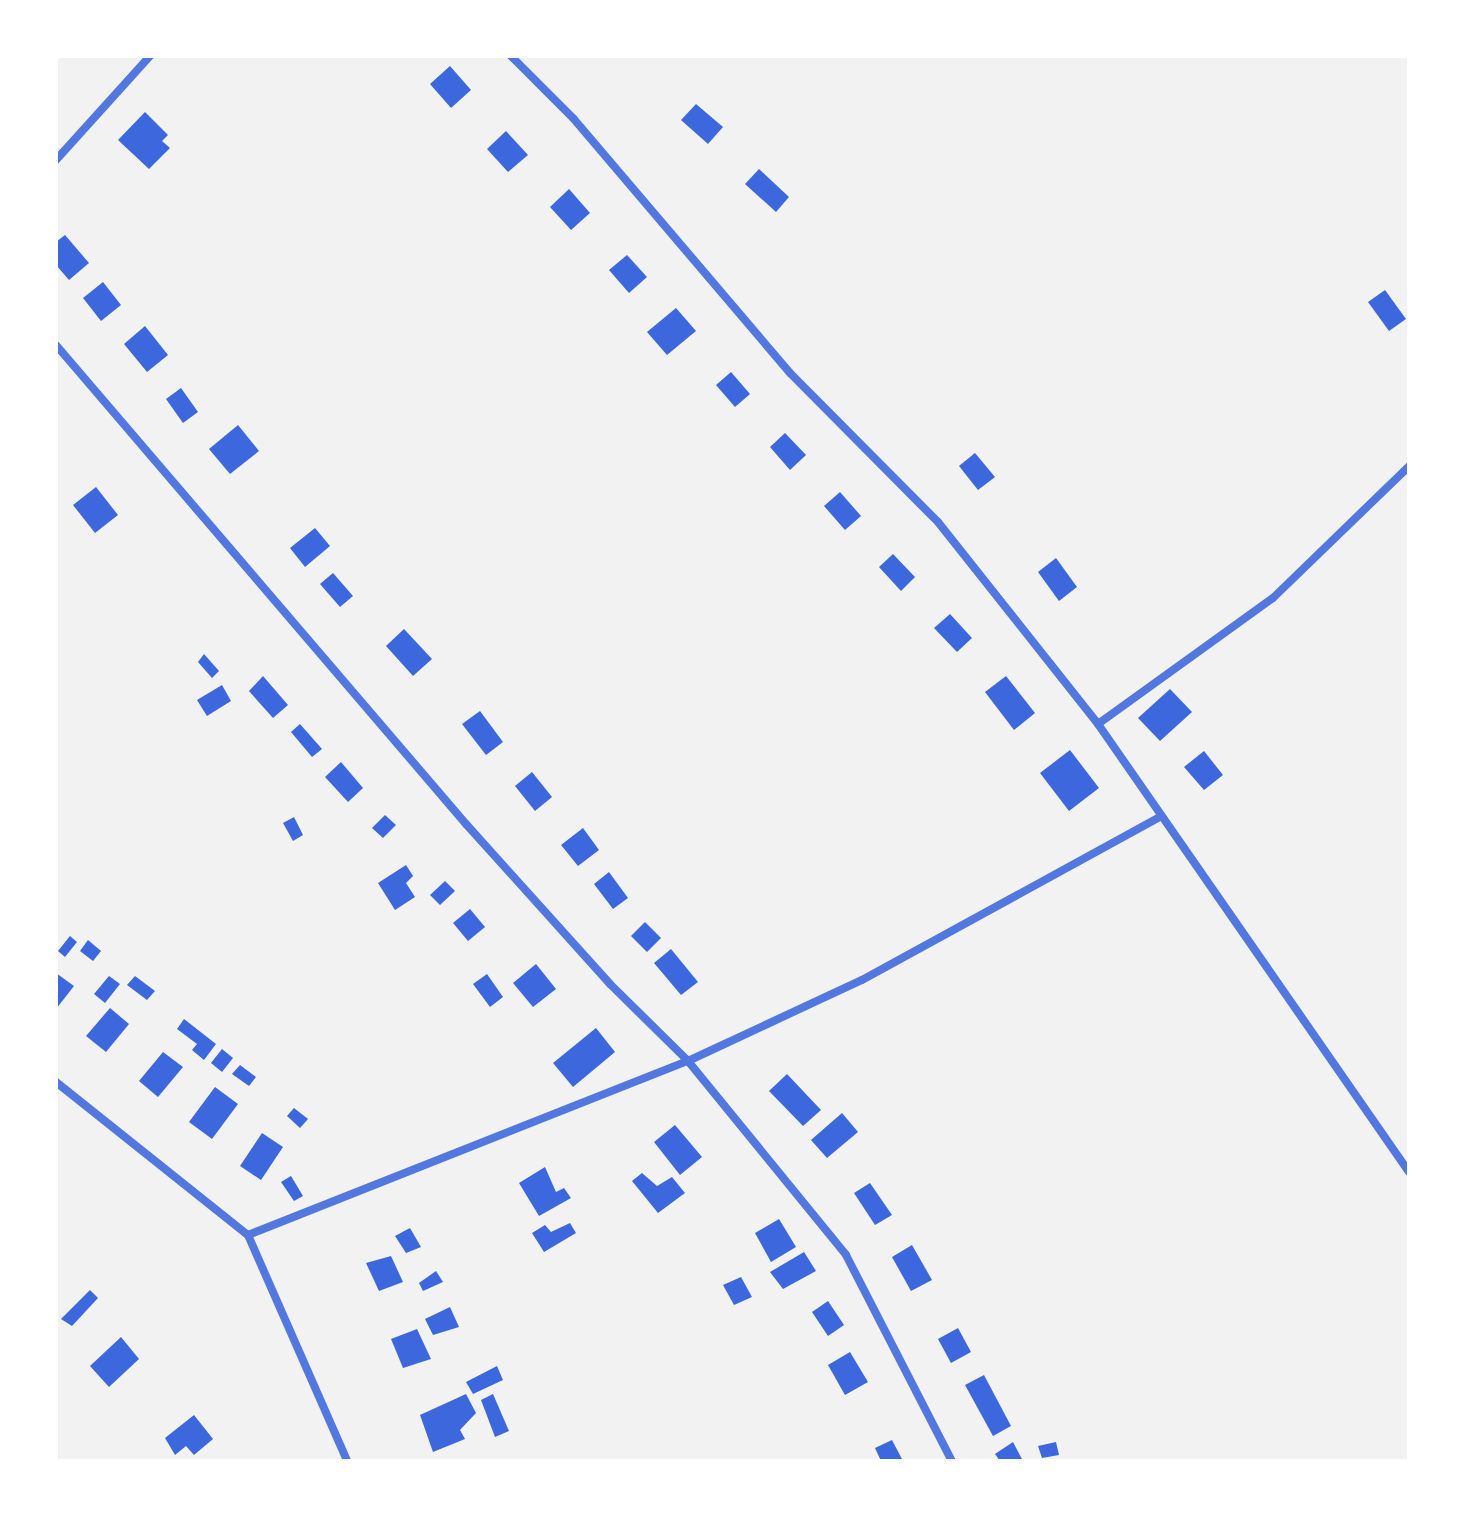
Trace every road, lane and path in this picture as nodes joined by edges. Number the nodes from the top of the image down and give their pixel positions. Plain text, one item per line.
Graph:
1 (150, 56) edge
2 (511, 56) edge
3 (56, 160) edge
4 (56, 345) edge
5 (1409, 466) edge
6 (1098, 724) junction
7 (1160, 817) junction
8 (688, 1061) junction
9 (56, 1082) edge
10 (1409, 1172) edge
11 (248, 1235) junction
12 (347, 1461) edge
13 (952, 1461) edge

1 - 3 street
2 - 6 street
4 - 8 street
5 - 6 street
6 - 7 street
7 - 8 street
7 - 10 street
8 - 11 street
8 - 13 street
9 - 11 street
11 - 12 street

